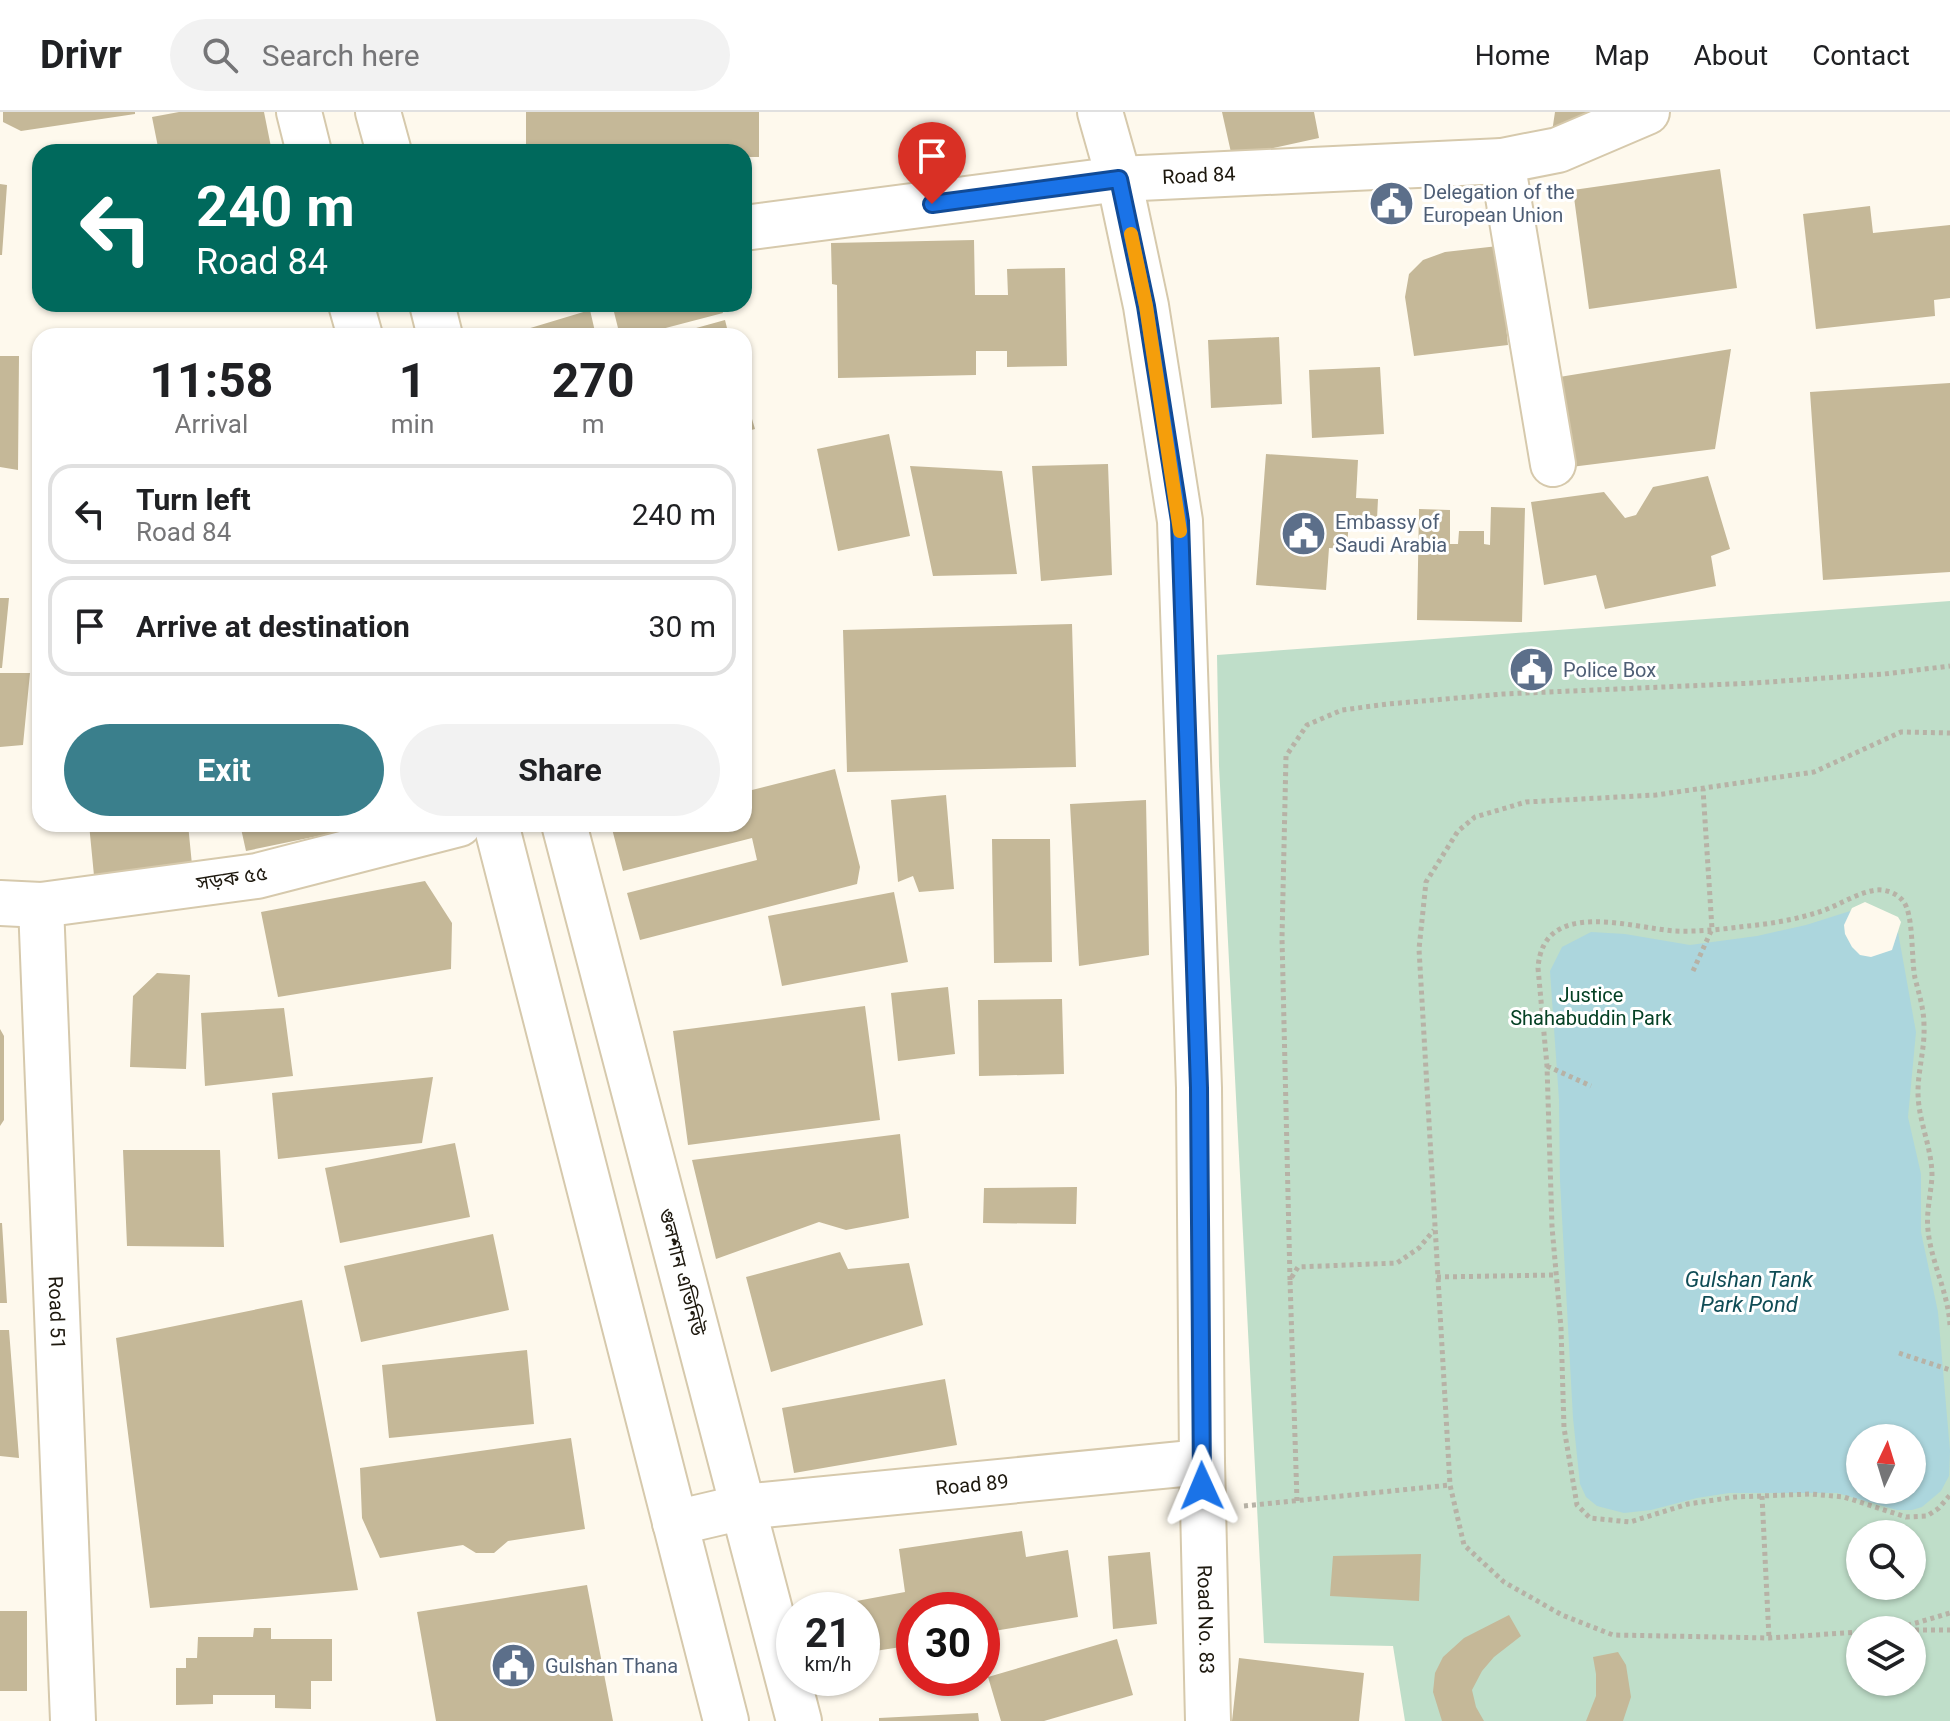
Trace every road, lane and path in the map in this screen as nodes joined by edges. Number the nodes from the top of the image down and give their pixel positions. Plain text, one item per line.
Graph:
1 (299, 112) edge
2 (378, 112) edge
3 (1100, 112) edge
4 (1647, 112) edge
5 (307, 144) edge
6 (387, 144) edge
7 (1502, 161) junction
8 (1119, 179) junction
9 (752, 227) edge
10 (1553, 464) dead end
11 (1950, 666) edge
12 (1950, 733) edge
13 (1703, 789) junction
14 (428, 832) edge
15 (498, 832) edge
16 (566, 832) edge
17 (21, 904) edge
18 (1712, 929) junction
19 (1693, 971) dead end
20 (1547, 1066) junction
21 (1591, 1086) dead end
22 (1434, 1230) junction
23 (1555, 1275) junction
24 (1437, 1277) junction
25 (1290, 1280) junction
26 (1950, 1325) edge
27 (1899, 1353) dead end
28 (1950, 1370) edge
29 (1202, 1462) junction
30 (1450, 1485) junction
31 (1950, 1495) edge
32 (1762, 1496) junction
33 (1297, 1501) junction
34 (743, 1507) junction
35 (1203, 1510) junction
36 (675, 1523) junction
37 (1950, 1613) edge
38 (1926, 1621) edge
39 (1926, 1630) edge
40 (1950, 1630) edge
41 (1846, 1633) edge
42 (1769, 1638) junction
43 (73, 1721) edge
44 (726, 1721) edge
45 (799, 1721) edge
46 (1208, 1721) edge

1 - 5 street
2 - 6 street
3 - 8 street, Road No. 83
4 - 7 street, Road 84
7 - 8 street, Road 84
7 - 10 street
8 - 9 street, Road 84
8 - 29 street, Road No. 83
11 - 25 path
12 - 13 path
13 - 18 path
13 - 22 path
14 - 17 street, সড়ক ৫৫
15 - 36 street
16 - 34 street, গুলশান এভিনিউ
17 - 43 street, Road 51
18 - 19 path
18 - 20 path
18 - 26 path
20 - 21 path
20 - 23 path
22 - 24 path
22 - 25 path
23 - 24 path
23 - 32 path
24 - 30 path
25 - 33 path
27 - 28 path
29 - 34 street, Road 89
29 - 35 street, Road No. 83
30 - 33 path
30 - 42 path
31 - 32 path
32 - 42 path
33 - 35 path
34 - 36 street, Road 89
34 - 45 street, গুলশান এভিনিউ
35 - 46 street, Road No. 83
36 - 44 street
37 - 38 path
39 - 40 path
41 - 42 path

